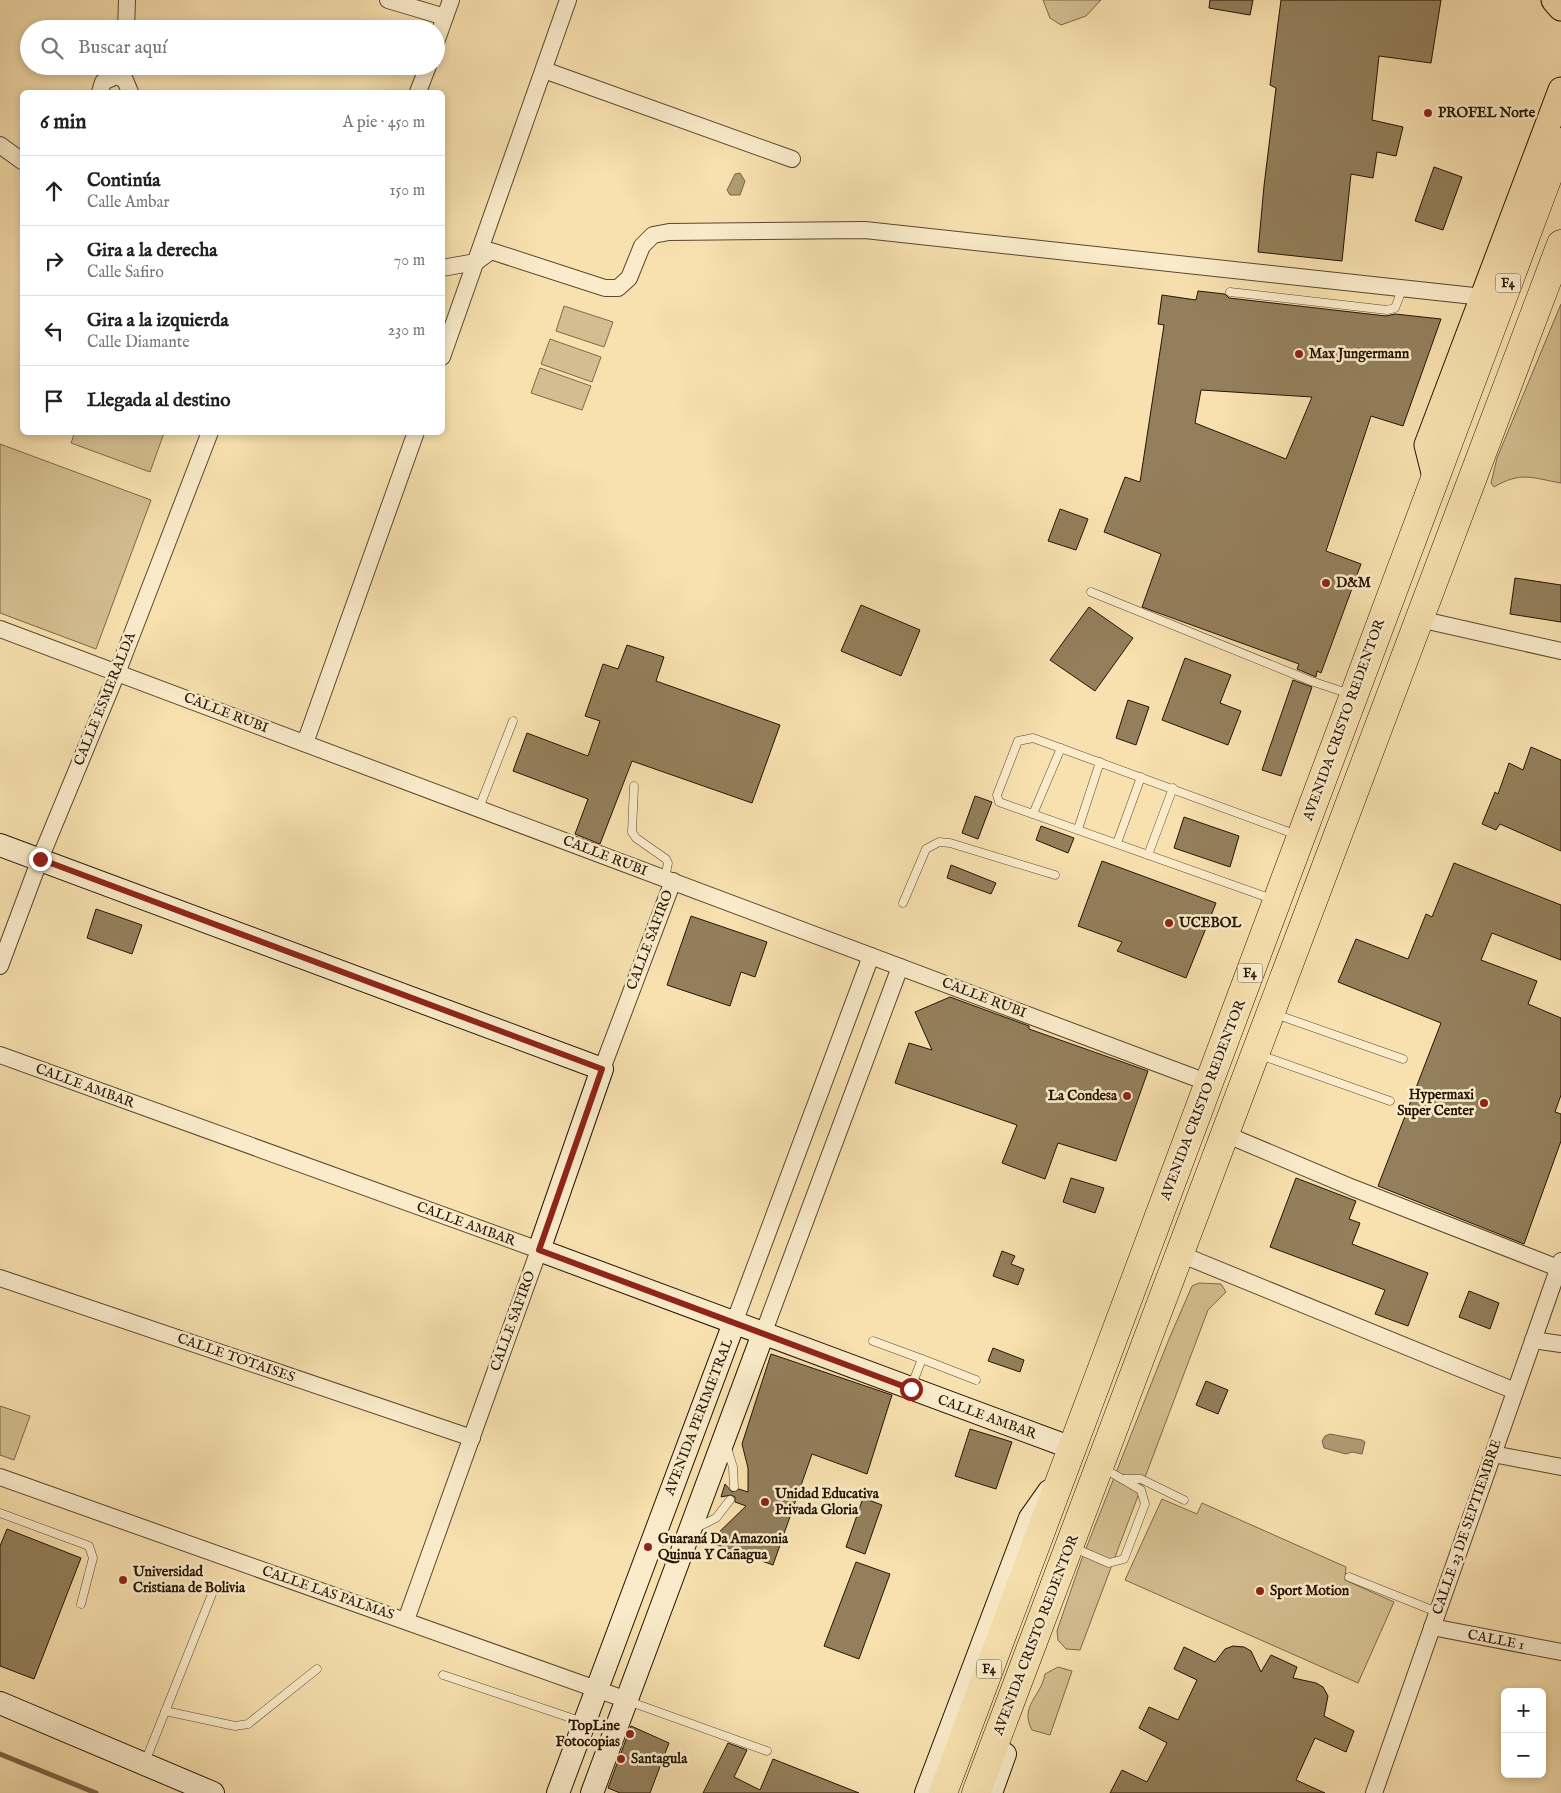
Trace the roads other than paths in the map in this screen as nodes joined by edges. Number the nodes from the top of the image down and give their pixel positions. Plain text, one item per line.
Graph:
1 (127, 0) edge
2 (388, 0) edge
3 (451, 0) edge
4 (568, 0) edge
5 (1554, 0) edge
6 (1561, 8) edge
7 (445, 17) junction
8 (126, 20) edge
9 (444, 20) edge
10 (544, 70) junction
11 (425, 75) edge
12 (127, 80) edge
13 (100, 90) edge
14 (419, 90) edge
15 (1561, 90) edge
16 (1561, 142) edge
17 (0, 145) edge
18 (792, 159) dead end
19 (20, 160) edge
20 (1561, 244) edge
21 (476, 262) junction
22 (445, 267) edge
23 (1561, 282) edge
24 (1403, 287) junction
25 (1230, 292) dead end
26 (1483, 297) junction
27 (445, 349) edge
28 (209, 435) edge
29 (415, 435) edge
30 (1435, 477) junction
31 (1469, 488) junction
32 (1091, 592) dead end
33 (1419, 619) junction
34 (0, 629) edge
35 (1561, 651) edge
36 (117, 673) junction
37 (1353, 695) junction
38 (512, 721) dead end
39 (305, 743) junction
40 (1060, 748) junction
41 (1100, 762) junction
42 (1141, 777) junction
43 (634, 786) dead end
44 (1173, 788) junction
45 (479, 808) junction
46 (1033, 814) junction
47 (1078, 829) junction
48 (1301, 837) junction
49 (1117, 843) junction
50 (0, 845) edge
51 (1148, 854) junction
52 (40, 859) junction
53 (1055, 875) dead end
54 (669, 880) junction
55 (1277, 900) junction
56 (903, 903) dead end
57 (871, 956) junction
58 (0, 966) edge
59 (900, 967) junction
60 (1271, 1013) junction
61 (1256, 1053) junction
62 (0, 1055) edge
63 (1403, 1059) dead end
64 (602, 1069) junction
65 (1209, 1083) junction
66 (1390, 1101) dead end
67 (1225, 1134) junction
68 (539, 1250) junction
69 (1180, 1254) junction
70 (1560, 1265) edge
71 (0, 1278) edge
72 (734, 1323) junction
73 (763, 1334) junction
74 (1533, 1340) junction
75 (873, 1341) dead end
76 (1561, 1344) edge
77 (922, 1359) junction
78 (976, 1380) dead end
79 (911, 1389) junction
80 (1515, 1391) junction
81 (472, 1438) junction
82 (724, 1439) junction
83 (1493, 1454) junction
84 (1068, 1459) junction
85 (1561, 1467) edge
86 (1106, 1474) junction
87 (0, 1477) edge
88 (734, 1487) dead end
89 (730, 1500) dead end
90 (1184, 1500) dead end
91 (0, 1513) edge
92 (689, 1532) junction
93 (1073, 1553) junction
94 (1349, 1577) dead end
95 (212, 1594) dead end
96 (81, 1604) dead end
97 (1434, 1619) junction
98 (406, 1620) junction
99 (1561, 1652) edge
100 (318, 1669) dead end
101 (443, 1675) dead end
102 (597, 1689) junction
103 (626, 1700) junction
104 (0, 1704) edge
105 (165, 1711) junction
106 (584, 1723) junction
107 (768, 1751) dead end
108 (144, 1764) junction
109 (213, 1793) edge
110 (558, 1793) edge
111 (592, 1793) edge
112 (926, 1793) edge
113 (943, 1793) edge
114 (976, 1793) edge
115 (991, 1793) edge
116 (1374, 1793) edge

1 - 8 street
2 - 7 street
3 - 7 street
4 - 10 street
5 - 6 main road
7 - 9 street
10 - 18 street
10 - 21 street
11 - 14 street
12 - 13 street
15 - 26 main road
16 - 30 highway, AVENIDA CRISTO REDENTOR / F4
17 - 19 street
20 - 31 highway, AVENIDA CRISTO REDENTOR / F4
21 - 22 street
21 - 24 street
21 - 27 street
23 - 31 main road, AVENIDA CRISTO REDENTOR
24 - 25 lane
24 - 26 street
26 - 30 main road
28 - 36 street, CALLE ESMERALDA
29 - 39 street
30 - 37 highway, AVENIDA CRISTO REDENTOR / F4
31 - 33 highway, AVENIDA CRISTO REDENTOR / F4
32 - 37 lane
33 - 35 street
33 - 60 highway, AVENIDA CRISTO REDENTOR / F4
34 - 36 street, CALLE RUBI
36 - 39 street, CALLE RUBI
36 - 52 street, CALLE ESMERALDA
37 - 48 highway, AVENIDA CRISTO REDENTOR / F4
38 - 45 lane
39 - 45 street, CALLE RUBI
40 - 41 lane
40 - 46 lane
40 - 46 lane
41 - 42 lane
41 - 47 lane
42 - 44 lane
42 - 49 lane
43 - 54 lane
44 - 48 lane
44 - 51 lane
45 - 54 street, CALLE RUBI
46 - 47 lane
47 - 49 lane
48 - 55 highway, AVENIDA CRISTO REDENTOR / F4
49 - 51 lane
50 - 52 street
51 - 55 lane
52 - 58 street, CALLE ESMERALDA
52 - 64 street
53 - 56 lane
54 - 57 street, CALLE RUBI
54 - 64 street, CALLE SAFIRO
55 - 65 highway, AVENIDA CRISTO REDENTOR / F4
57 - 59 street, CALLE RUBI
57 - 72 street, AVENIDA PERIMETRAL
59 - 65 street, CALLE RUBI
59 - 73 street
60 - 61 highway, AVENIDA CRISTO REDENTOR / F4
60 - 63 lane
61 - 66 lane
61 - 67 highway, AVENIDA CRISTO REDENTOR / F4
62 - 68 street, CALLE AMBAR
64 - 68 street, CALLE SAFIRO
65 - 84 highway, AVENIDA CRISTO REDENTOR / F4
67 - 69 highway, AVENIDA CRISTO REDENTOR / F4
67 - 70 street
68 - 72 street, CALLE AMBAR
68 - 81 street, CALLE SAFIRO
69 - 80 street
69 - 86 highway, AVENIDA CRISTO REDENTOR / F4
70 - 74 street, CALLE 23 DE SEPTIEMBRE
71 - 81 street, CALLE TOTAISES
72 - 73 street, CALLE AMBAR
72 - 102 street, AVENIDA PERIMETRAL
73 - 79 street, CALLE AMBAR
73 - 82 street
74 - 76 street
74 - 80 street, CALLE 23 DE SEPTIEMBRE
75 - 77 lane
77 - 78 lane
77 - 79 lane
79 - 84 street, CALLE AMBAR
80 - 83 street, CALLE 23 DE SEPTIEMBRE
81 - 98 street, CALLE SAFIRO
82 - 88 lane
82 - 92 street
83 - 85 street
83 - 97 street, CALLE 23 DE SEPTIEMBRE
84 - 112 street, AVENIDA CRISTO REDENTOR
84 - 113 highway, AVENIDA CRISTO REDENTOR / F4
86 - 90 lane
86 - 93 highway, AVENIDA CRISTO REDENTOR / F4
86 - 93 lane
87 - 98 street, CALLE LAS PALMAS
89 - 92 lane
91 - 96 lane
92 - 103 street
93 - 114 highway, AVENIDA CRISTO REDENTOR / F4
93 - 115 street, AVENIDA CRISTO REDENTOR
94 - 97 lane
95 - 105 lane
97 - 99 street, CALLE 1
97 - 116 street, CALLE 23 DE SEPTIEMBRE
98 - 102 street, CALLE LAS PALMAS
100 - 105 lane
101 - 106 lane
102 - 103 street, CALLE LAS PALMAS
102 - 106 street, AVENIDA PERIMETRAL
103 - 107 lane
103 - 111 street
104 - 108 street
105 - 108 lane
106 - 110 street, AVENIDA PERIMETRAL
108 - 109 street

